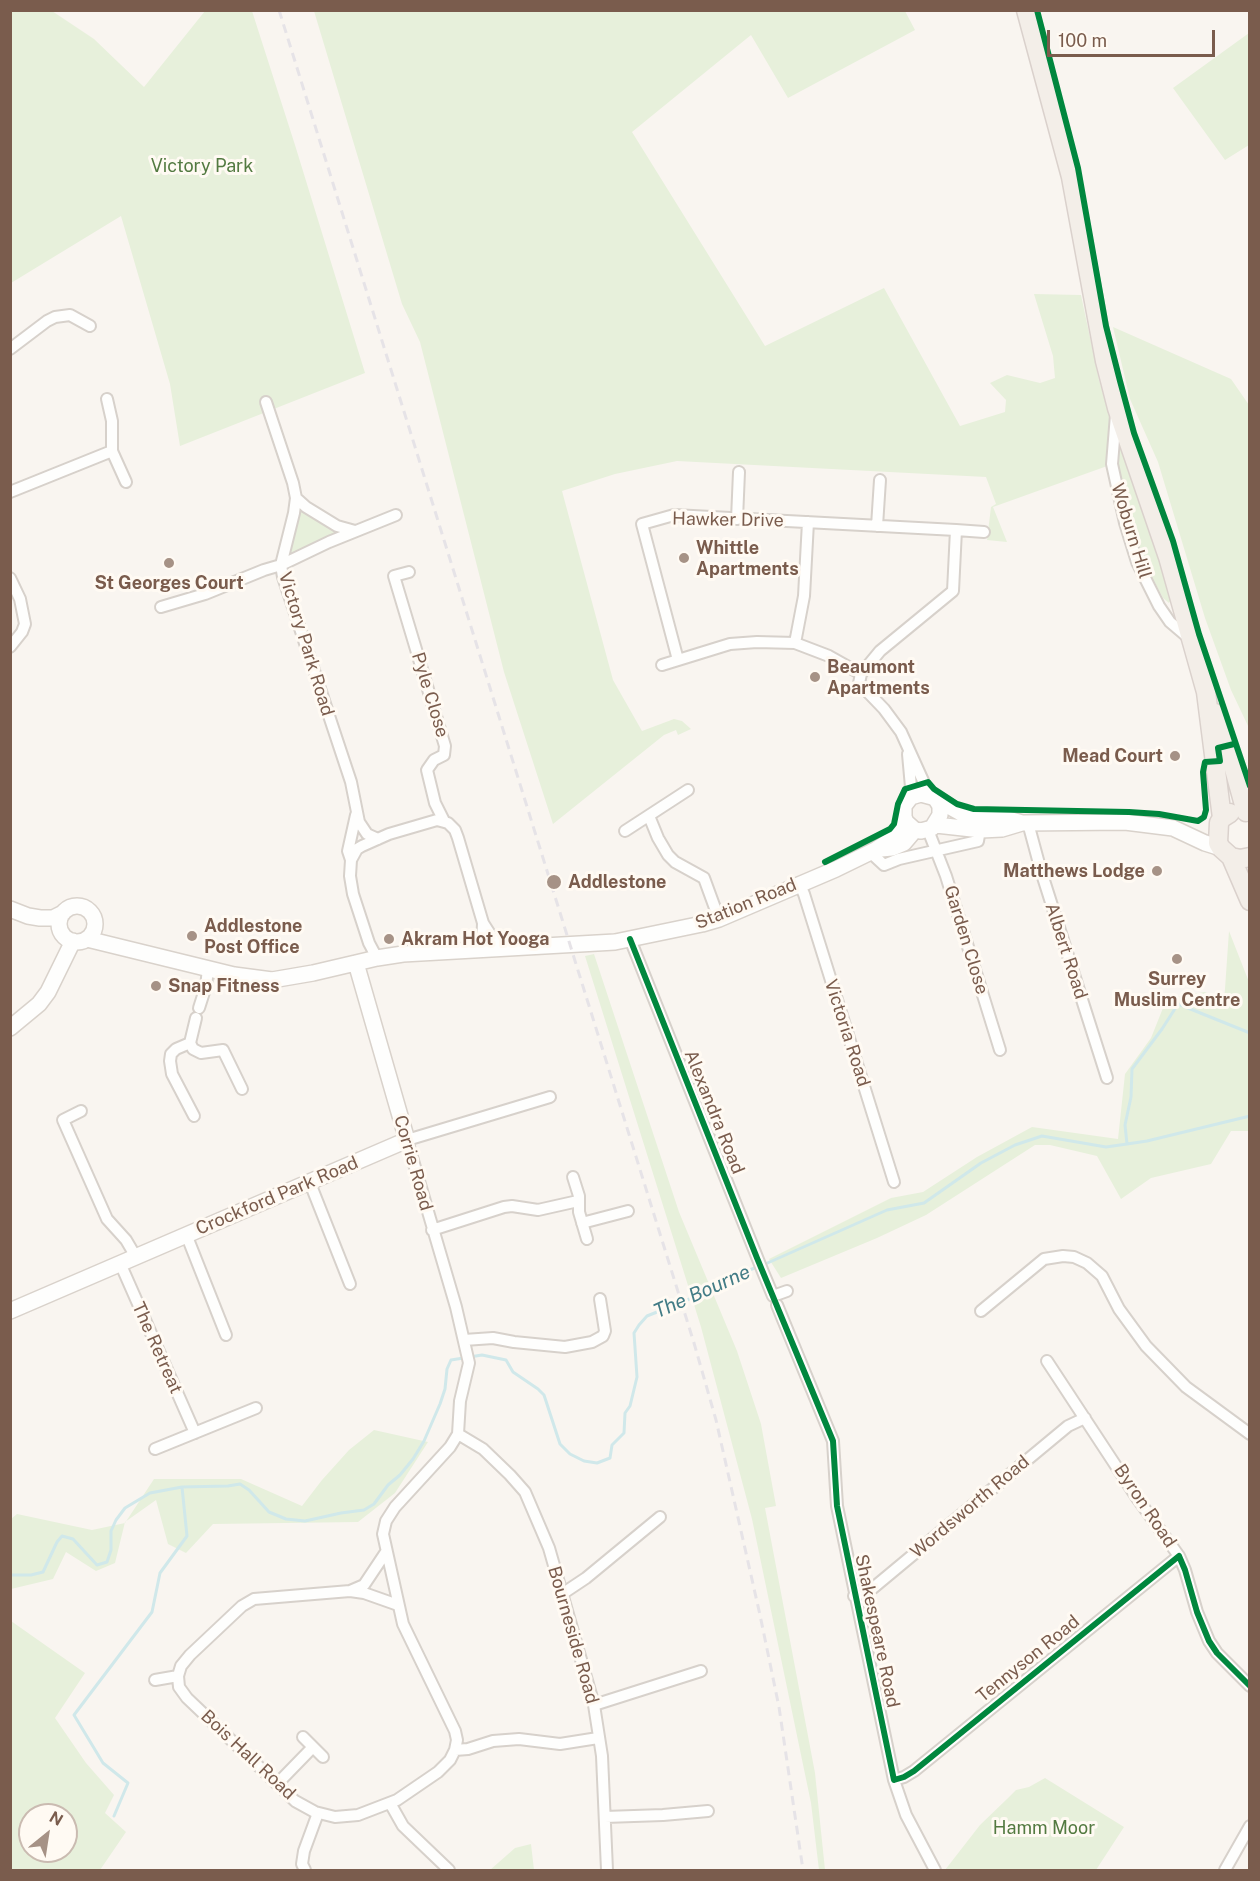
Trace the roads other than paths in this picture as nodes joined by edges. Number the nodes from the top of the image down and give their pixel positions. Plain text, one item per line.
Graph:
1 (1026, 10) edge
2 (90, 326) dead end
3 (10, 350) edge
4 (107, 399) dead end
5 (266, 402) dead end
6 (1116, 408) junction
7 (112, 451) junction
8 (739, 472) dead end
9 (880, 480) dead end
10 (126, 482) dead end
11 (10, 492) edge
12 (296, 498) junction
13 (396, 515) dead end
14 (737, 519) junction
15 (808, 522) junction
16 (878, 526) junction
17 (956, 530) junction
18 (355, 531) junction
19 (984, 532) dead end
20 (281, 565) junction
21 (409, 572) dead end
22 (10, 578) edge
23 (161, 607) dead end
24 (1191, 639) junction
25 (795, 643) junction
26 (10, 647) edge
27 (678, 660) junction
28 (662, 665) dead end
29 (861, 674) junction
30 (1206, 692) junction
31 (907, 744) junction
32 (688, 790) dead end
33 (932, 798) junction
34 (907, 801) junction
35 (1248, 813) edge
36 (356, 815) junction
37 (649, 816) junction
38 (904, 817) junction
39 (444, 821) junction
40 (1220, 822) junction
41 (1025, 823) junction
42 (981, 824) junction
43 (926, 828) junction
44 (625, 831) dead end
45 (1182, 831) junction
46 (378, 839) junction
47 (872, 851) junction
48 (935, 851) junction
49 (1234, 854) edge
50 (351, 860) junction
51 (799, 883) junction
52 (1250, 901) edge
53 (10, 909) edge
54 (719, 919) junction
55 (61, 920) junction
56 (483, 923) junction
57 (85, 935) junction
58 (630, 939) junction
59 (499, 948) junction
60 (482, 949) junction
61 (377, 958) junction
62 (356, 963) junction
63 (208, 969) junction
64 (10, 1028) edge
65 (189, 1042) junction
66 (1000, 1050) dead end
67 (1107, 1078) dead end
68 (242, 1089) dead end
69 (550, 1097) dead end
70 (81, 1111) dead end
71 (194, 1116) dead end
72 (407, 1140) junction
73 (573, 1177) dead end
74 (894, 1182) dead end
75 (310, 1183) junction
76 (578, 1201) junction
77 (628, 1211) dead end
78 (582, 1222) junction
79 (432, 1230) junction
80 (186, 1234) junction
81 (587, 1239) dead end
82 (136, 1257) junction
83 (120, 1263) junction
84 (350, 1284) dead end
85 (788, 1291) dead end
86 (600, 1299) dead end
87 (777, 1305) dead end
88 (10, 1311) edge
89 (981, 1311) dead end
90 (232, 1318) dead end
91 (221, 1323) junction
92 (537, 1332) dead end
93 (226, 1335) dead end
94 (535, 1344) junction
95 (465, 1345) junction
96 (1047, 1361) dead end
97 (256, 1408) dead end
98 (1085, 1418) junction
99 (195, 1432) junction
100 (459, 1434) junction
101 (1250, 1434) edge
102 (155, 1449) dead end
103 (660, 1518) dead end
104 (386, 1552) junction
105 (1179, 1556) junction
106 (350, 1591) junction
107 (562, 1594) junction
108 (854, 1596) junction
109 (398, 1605) junction
110 (701, 1671) dead end
111 (178, 1676) junction
112 (155, 1680) dead end
113 (1250, 1686) edge
114 (594, 1705) junction
115 (303, 1737) dead end
116 (598, 1738) junction
117 (313, 1747) junction
118 (455, 1750) junction
119 (323, 1757) dead end
120 (894, 1780) junction
121 (277, 1784) junction
122 (390, 1803) junction
123 (708, 1811) dead end
124 (318, 1813) junction
125 (605, 1817) junction
126 (1250, 1826) edge
127 (305, 1870) edge
128 (449, 1870) edge
129 (607, 1870) edge
130 (935, 1870) edge
131 (1225, 1870) edge

1 - 6 main road, Woburn Hill
2 - 3 street
4 - 7 street
5 - 12 street, Victory Park Road
6 - 24 main road, Woburn Hill
6 - 24 street, Woburn Hill
7 - 10 street
7 - 11 street
8 - 14 street
9 - 16 street
12 - 18 street
12 - 20 street, Victory Park Road
13 - 18 street
14 - 15 street, Hawker Drive
14 - 27 street, Hawker Drive
15 - 16 street, Hawker Drive
15 - 25 street
16 - 17 street, Hawker Drive
17 - 19 street, Hawker Drive
17 - 29 street
18 - 20 street
20 - 23 street
20 - 36 street, Victory Park Road
21 - 39 street, Pyle Close
22 - 26 street
24 - 30 main road, Woburn Hill
25 - 27 street
25 - 29 street
27 - 28 street
29 - 31 street
30 - 35 main road, Woburn Hill
30 - 40 main road, Woburn Hill
31 - 33 street
31 - 34 street
32 - 37 street
33 - 34 main road
33 - 42 main road
33 - 43 main road
34 - 38 main road
35 - 40 main road
36 - 46 street
36 - 50 street, Victory Park Road
37 - 44 street
37 - 54 street
38 - 43 main road
38 - 47 main road, Station Road
39 - 46 street
39 - 56 street
40 - 45 main road
40 - 49 main road, Woburn Hill
41 - 42 main road
41 - 45 main road
41 - 67 street, Albert Road
42 - 43 main road
42 - 48 street
43 - 47 main road, Station Road
43 - 48 street, Garden Close
45 - 49 main road
46 - 50 street
47 - 48 street
47 - 51 main road, Station Road
48 - 66 street, Garden Close
49 - 52 main road, Woburn Hill
50 - 61 street, Victory Park Road
51 - 54 main road, Station Road
51 - 74 street, Victoria Road
53 - 55 main road
54 - 58 main road, Station Road
55 - 57 main road
55 - 57 main road
56 - 59 street
56 - 60 street
57 - 63 main road, Station Road
57 - 64 main road
58 - 59 main road, Station Road
58 - 85 street, Alexandra Road
59 - 60 main road, Station Road
60 - 61 main road, Station Road
61 - 62 main road, Station Road
62 - 63 main road, Station Road
62 - 72 main road, Corrie Road
63 - 65 street
65 - 68 street
65 - 71 street
69 - 72 street, Crockford Park Road
70 - 82 street
72 - 75 main road, Crockford Park Road
72 - 79 street, Corrie Road
73 - 76 street
75 - 80 main road, Crockford Park Road
75 - 84 street
76 - 78 street
76 - 79 street
77 - 78 street
78 - 81 street
79 - 95 street, Corrie Road
80 - 82 main road, Crockford Park Road
80 - 91 street
82 - 83 main road, Crockford Park Road
83 - 88 main road, Crockford Park Road
83 - 99 street, The Retreat
86 - 94 street
87 - 108 street, Shakespeare Road
89 - 101 street
90 - 91 street
91 - 93 street
92 - 94 street
94 - 95 street
95 - 100 street, Corrie Road
96 - 98 street, Byron Road
97 - 99 street
98 - 105 street, Byron Road
98 - 108 street, Wordsworth Road
99 - 102 street
100 - 104 street
100 - 107 street, Bourneside Road
103 - 107 street
104 - 106 street
104 - 109 street
105 - 113 street, Byron Road
105 - 120 street, Tennyson Road
106 - 109 street
106 - 111 street
107 - 114 street, Bourneside Road
108 - 120 street, Shakespeare Road
109 - 118 street
110 - 114 street
111 - 112 street
111 - 121 street, Bois Hall Road
114 - 116 street, Bourneside Road
115 - 117 street
116 - 118 street
116 - 125 street, Bourneside Road
117 - 119 street
117 - 121 street
118 - 122 street, Bois Hall Road
120 - 130 street, Shakespeare Road
121 - 124 street, Bois Hall Road
122 - 124 street, Bois Hall Road
122 - 128 street
123 - 125 street
124 - 127 street
125 - 129 street, Bourneside Road
126 - 131 street

